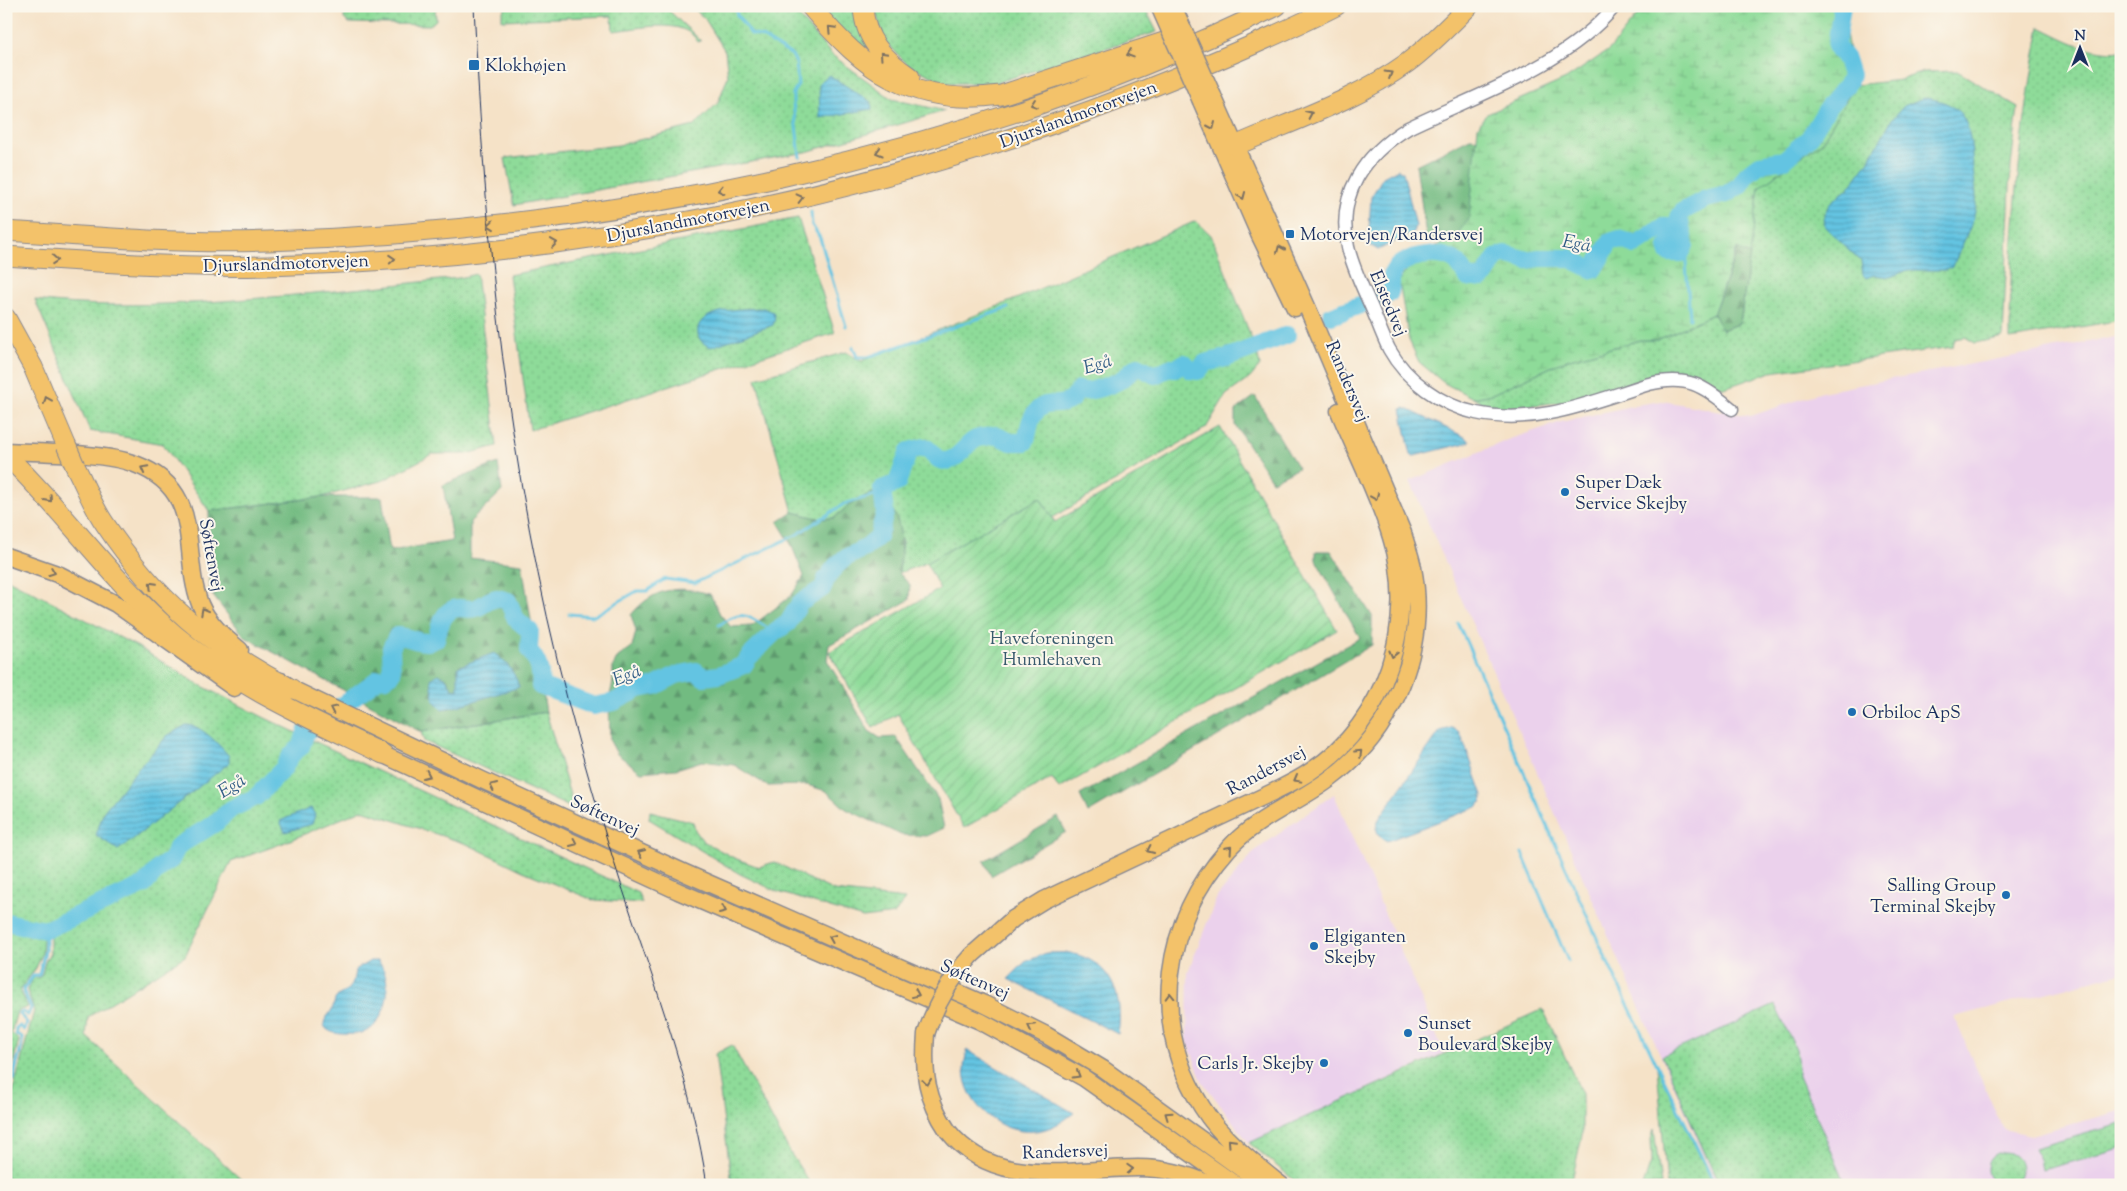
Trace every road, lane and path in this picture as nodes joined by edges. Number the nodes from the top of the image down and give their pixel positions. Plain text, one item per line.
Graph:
1 (810, 6) edge
2 (863, 6) edge
3 (1159, 6) edge
4 (1173, 6) edge
5 (1257, 6) edge
6 (1277, 6) edge
7 (1336, 6) edge
8 (1469, 6) edge
9 (1615, 6) edge
10 (1026, 87) junction
11 (1206, 99) junction
12 (1229, 149) junction
13 (6, 231) edge
14 (6, 256) edge
15 (6, 318) edge
16 (1732, 409) dead end
17 (9, 456) edge
18 (6, 556) edge
19 (293, 689) junction
20 (276, 706) junction
21 (383, 754) joint
22 (1211, 1185) edge
23 (1236, 1185) edge
24 (1264, 1185) edge
25 (1281, 1185) edge

10 -> 1 highway
10 -> 2 highway
3 - 11 main road, Randersvej, bridge
4 - 11 main road, Randersvej, bridge
5 -> 10 highway
6 -> 13 highway, Djurslandmotorvejen
14 -> 7 highway, Djurslandmotorvejen
12 -> 8 highway
9 - 16 street, Elstedvej
11 - 12 main road, Randersvej
12 -> 22 main road, Randersvej, bridge
25 -> 12 main road, Randersvej
19 -> 15 highway, bridge
19 -> 17 main road, Søftenvej
17 -> 20 highway
18 -> 20 main road
24 -> 19 main road, Søftenvej
20 - 21 highway
21 -> 23 main road, Søftenvej

